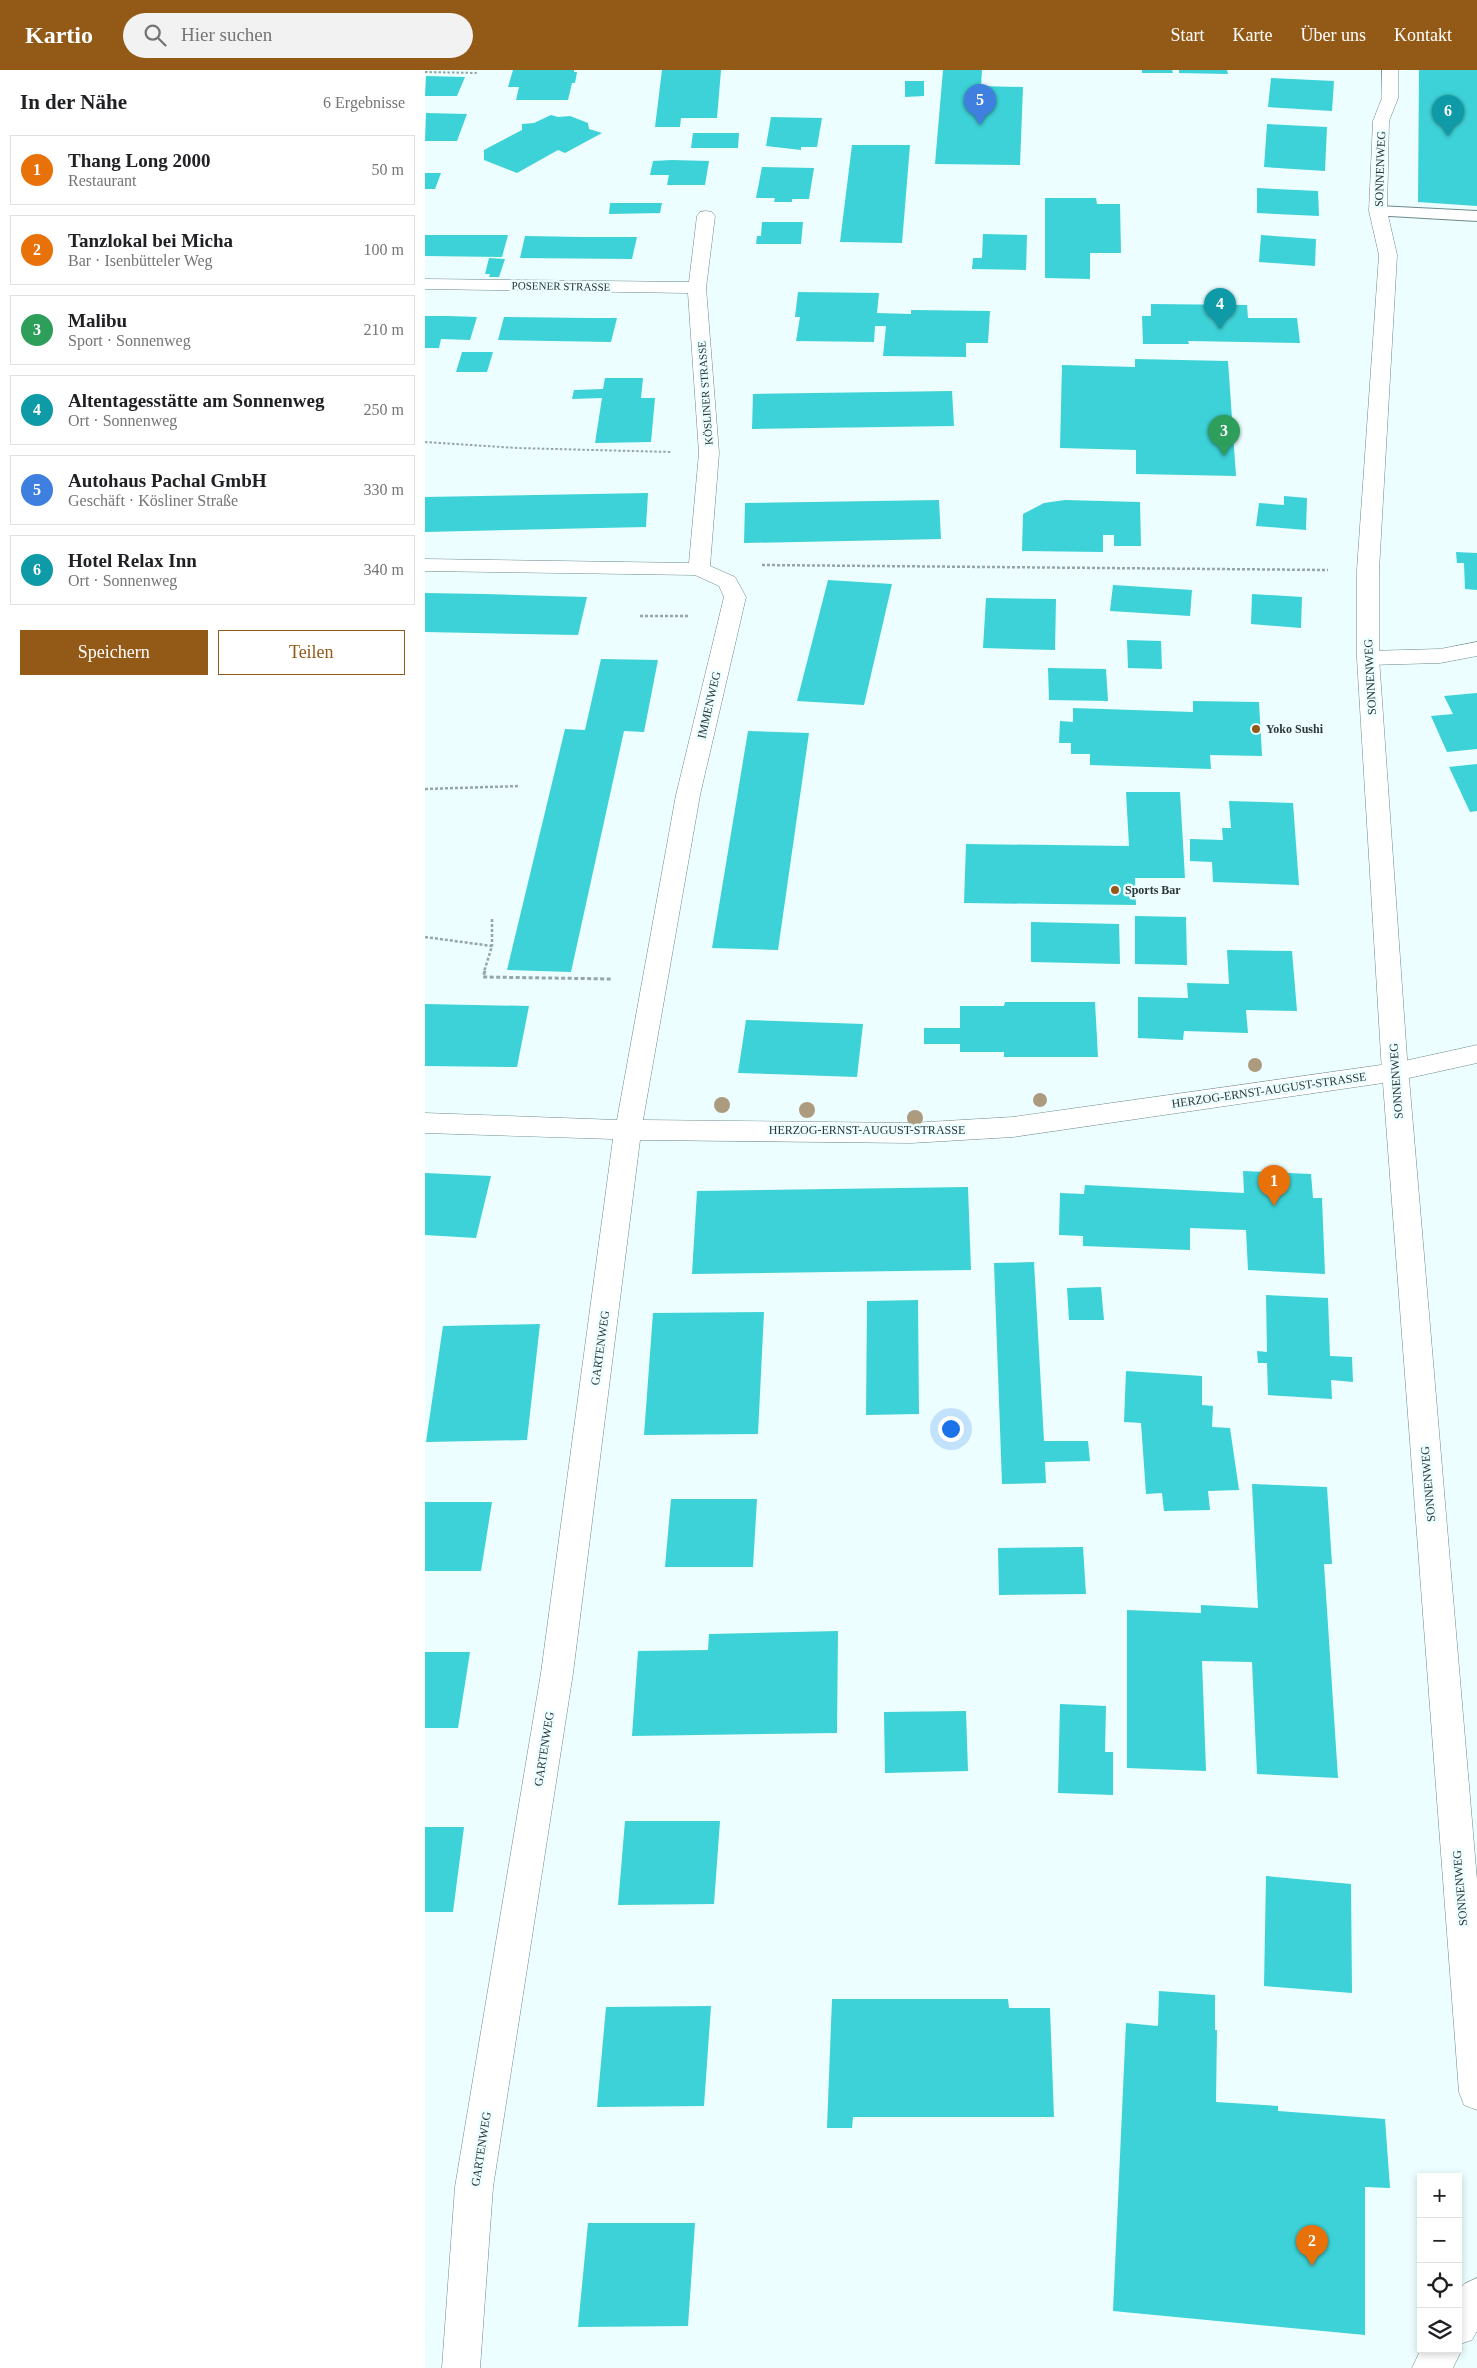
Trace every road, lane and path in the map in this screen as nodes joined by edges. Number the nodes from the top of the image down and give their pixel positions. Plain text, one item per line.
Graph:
1 (477, 70) edge
2 (1390, 70) edge
3 (425, 72) edge
4 (1378, 211) junction
5 (706, 216) dead end
6 (1477, 216) edge
7 (425, 284) edge
8 (697, 288) junction
9 (425, 442) edge
10 (709, 453) junction
11 (425, 565) edge
12 (699, 570) junction
13 (1368, 570) junction
14 (640, 616) dead end
15 (730, 616) junction
16 (1477, 649) edge
17 (1368, 658) junction
18 (520, 786) dead end
19 (425, 789) edge
20 (492, 919) dead end
21 (425, 937) edge
22 (492, 946) junction
23 (656, 980) junction
24 (1477, 1054) edge
25 (1395, 1072) junction
26 (425, 1123) edge
27 (628, 1130) junction
28 (1477, 2092) edge
29 (1477, 2297) edge
30 (1462, 2320) edge
31 (1440, 2353) edge
32 (461, 2368) edge
33 (1431, 2368) edge

1 - 3 path
2 - 4 street, SONNENWEG
4 - 6 lane
4 - 13 street, SONNENWEG
5 - 8 street, KÖSLINER STRASSE
7 - 8 street, POSENER STRASSE
8 - 10 street, KÖSLINER STRASSE
9 - 10 path
10 - 12 street, KÖSLINER STRASSE
11 - 12 street, IMMENWEG
12 - 13 path
12 - 15 street, IMMENWEG
13 - 17 street, SONNENWEG
14 - 15 path
15 - 23 street, IMMENWEG
16 - 17 street
17 - 25 street, SONNENWEG
18 - 19 path
20 - 22 path
21 - 22 path
22 - 23 path
23 - 27 street, IMMENWEG
24 - 25 street, HERZOG-ERNST-AUGUST-STRASSE
25 - 27 street, HERZOG-ERNST-AUGUST-STRASSE
25 - 28 street, SONNENWEG
26 - 27 street, HERZOG-ERNST-AUGUST-STRASSE
27 - 32 street, GARTENWEG
29 - 30 street
31 - 33 street

